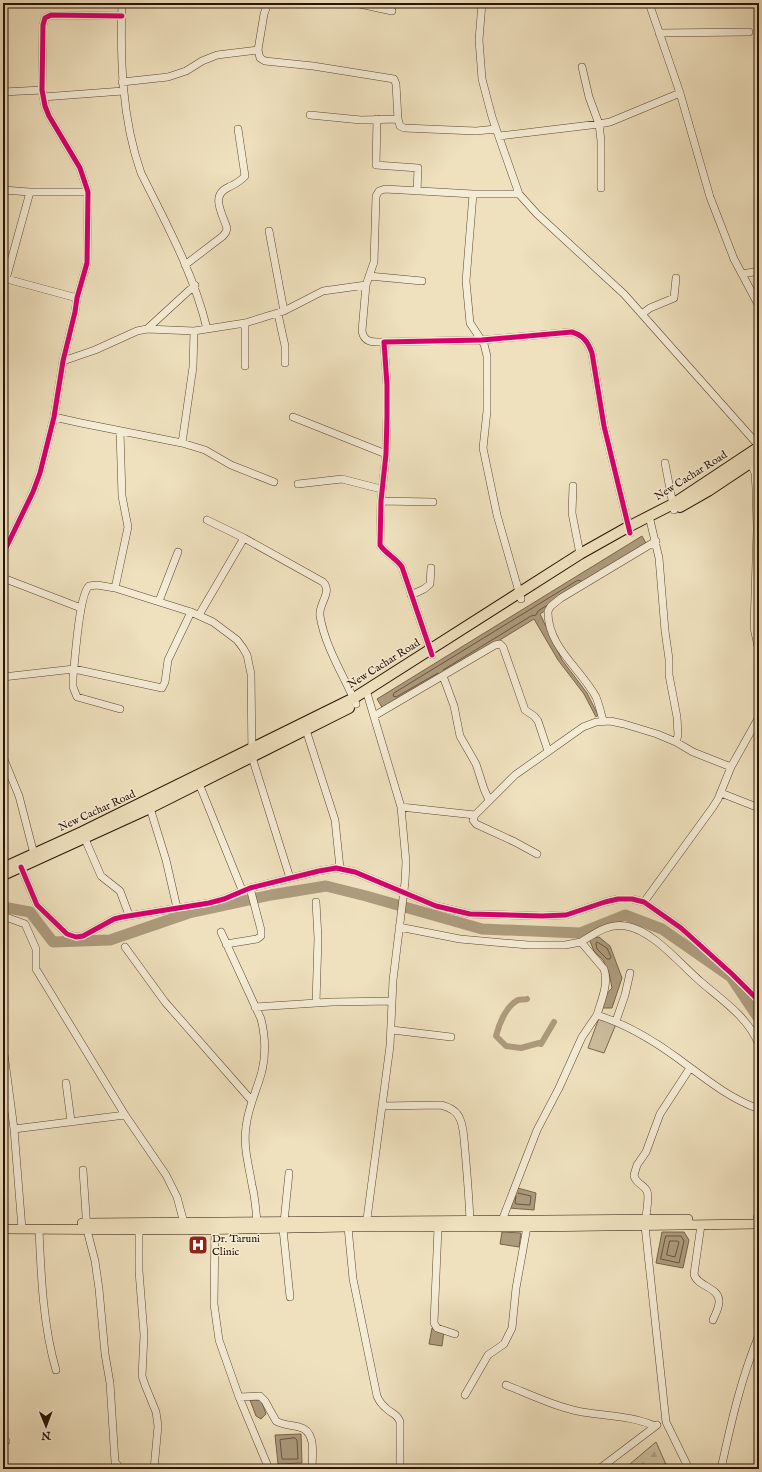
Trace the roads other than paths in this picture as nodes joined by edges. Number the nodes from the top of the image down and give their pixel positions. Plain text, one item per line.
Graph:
1 (122, 3) edge
2 (268, 3) edge
3 (355, 3) edge
4 (482, 3) edge
5 (649, 3) edge
6 (392, 11) dead end
7 (122, 16) junction
8 (659, 32) junction
9 (749, 32) dead end
10 (258, 50) junction
11 (582, 67) dead end
12 (122, 82) junction
13 (3, 92) edge
14 (123, 92) junction
15 (42, 93) junction
16 (680, 93) junction
17 (310, 115) dead end
18 (377, 119) junction
19 (398, 120) junction
20 (599, 124) junction
21 (238, 129) dead end
22 (497, 132) junction
23 (601, 188) dead end
24 (3, 190) edge
25 (417, 191) junction
26 (30, 192) junction
27 (88, 192) junction
28 (472, 194) junction
29 (519, 194) junction
30 (269, 231) dead end
31 (185, 265) junction
32 (759, 271) edge
33 (742, 274) junction
34 (369, 276) junction
35 (4, 278) edge
36 (676, 278) dead end
37 (422, 280) dead end
38 (195, 285) junction
39 (366, 285) junction
40 (77, 298) junction
41 (759, 306) edge
42 (281, 312) junction
43 (642, 314) junction
44 (245, 323) junction
45 (147, 329) junction
46 (207, 329) junction
47 (194, 331) junction
48 (482, 340) junction
49 (384, 342) junction
50 (63, 361) junction
51 (285, 363) dead end
52 (245, 366) dead end
53 (54, 417) junction
54 (293, 417) dead end
55 (120, 431) junction
56 (182, 443) junction
57 (759, 447) edge
58 (386, 454) junction
59 (752, 458) edge
60 (665, 463) dead end
61 (274, 482) dead end
62 (298, 484) dead end
63 (572, 486) dead end
64 (381, 489) junction
65 (381, 501) junction
66 (433, 502) dead end
67 (674, 507) junction
68 (650, 519) junction
69 (207, 520) dead end
70 (629, 530) junction
71 (244, 538) junction
72 (656, 541) junction
73 (178, 552) dead end
74 (3, 554) edge
75 (580, 554) junction
76 (431, 568) dead end
77 (3, 578) edge
78 (115, 588) junction
79 (411, 595) junction
80 (520, 596) junction
81 (159, 601) junction
82 (81, 608) junction
83 (191, 612) junction
84 (199, 615) junction
85 (759, 651) edge
86 (431, 652) junction
87 (74, 669) junction
88 (443, 676) junction
89 (3, 677) edge
90 (367, 694) junction
91 (355, 701) junction
92 (120, 709) dead end
93 (374, 716) junction
94 (759, 717) edge
95 (603, 721) junction
96 (306, 730) junction
97 (676, 742) junction
98 (548, 751) junction
99 (252, 752) junction
100 (3, 757) edge
101 (731, 767) junction
102 (198, 780) junction
103 (721, 793) junction
104 (490, 800) junction
105 (401, 807) junction
106 (150, 808) junction
107 (759, 808) edge
108 (134, 811) junction
109 (475, 815) junction
110 (85, 839) junction
111 (537, 854) dead end
112 (35, 857) junction
113 (21, 867) junction
114 (3, 868) edge
115 (340, 868) junction
116 (3, 875) edge
117 (290, 878) junction
118 (250, 889) junction
119 (242, 890) junction
120 (403, 896) junction
121 (316, 902) dead end
122 (644, 902) junction
123 (177, 908) junction
124 (129, 915) junction
125 (3, 916) edge
126 (399, 926) junction
127 (221, 932) dead end
128 (581, 942) junction
129 (226, 944) junction
130 (125, 947) dead end
131 (630, 973) dead end
132 (392, 1001) junction
133 (759, 1001) edge
134 (316, 1003) junction
135 (255, 1007) junction
136 (597, 1015) junction
137 (616, 1021) junction
138 (392, 1030) junction
139 (451, 1037) dead end
140 (759, 1045) edge
141 (4, 1046) edge
142 (690, 1068) junction
143 (66, 1083) dead end
144 (252, 1101) junction
145 (383, 1106) junction
146 (759, 1109) edge
147 (125, 1115) junction
148 (71, 1121) junction
149 (14, 1129) junction
150 (83, 1170) dead end
151 (289, 1172) dead end
152 (758, 1219) edge
153 (470, 1221) junction
154 (184, 1222) junction
155 (257, 1222) junction
156 (3, 1223) edge
157 (645, 1223) junction
158 (367, 1224) junction
159 (501, 1224) junction
160 (283, 1225) junction
161 (701, 1225) junction
162 (22, 1226) junction
163 (86, 1226) junction
164 (215, 1226) junction
165 (348, 1227) junction
166 (527, 1227) junction
167 (438, 1228) junction
168 (3, 1229) edge
169 (39, 1229) junction
170 (139, 1230) junction
171 (290, 1297) dead end
172 (713, 1320) dead end
173 (455, 1334) dead end
174 (759, 1335) edge
175 (56, 1370) dead end
176 (506, 1386) dead end
177 (465, 1395) dead end
178 (239, 1397) junction
179 (666, 1422) junction
180 (655, 1426) junction
181 (121, 1469) edge
182 (154, 1469) edge
183 (269, 1469) edge
184 (312, 1469) edge
185 (400, 1469) edge
186 (599, 1469) edge
187 (689, 1469) edge
188 (721, 1469) edge

1 - 7 street
2 - 10 street
3 - 6 street
4 - 22 street
5 - 8 street
7 - 12 street
7 - 15 street
8 - 9 street
8 - 16 street
10 - 12 street
10 - 19 street
11 - 20 street
12 - 14 street
13 - 15 street
14 - 15 street
14 - 31 street
15 - 27 street
16 - 20 street
16 - 33 street
17 - 18 street
18 - 19 street
18 - 25 street
19 - 22 street
20 - 22 street
20 - 23 street
21 - 31 street
22 - 29 street
24 - 26 street
25 - 28 street
25 - 34 street
26 - 27 street
26 - 35 street
27 - 40 street
28 - 29 street
28 - 48 street
29 - 43 street
30 - 42 street
31 - 38 street
32 - 33 street
33 - 41 street
34 - 37 street
34 - 39 street
35 - 40 street
36 - 43 street
38 - 45 street
38 - 46 street
39 - 42 street
39 - 49 street
40 - 50 street
42 - 44 street
42 - 51 street
43 - 57 street
44 - 46 street
44 - 52 street
45 - 47 street
45 - 50 street
46 - 47 street
47 - 56 street
48 - 49 street
48 - 70 street
48 - 80 street
49 - 58 street
50 - 53 street
53 - 55 street
53 - 74 street
54 - 58 street
55 - 56 street
55 - 78 street
56 - 61 street
57 - 59 highway, New Cachar Road
58 - 64 street
59 - 67 highway, New Cachar Road
59 - 85 street
60 - 67 street
62 - 64 street
63 - 75 street
64 - 65 street
65 - 66 street
65 - 79 street
67 - 68 highway, New Cachar Road
68 - 70 highway, New Cachar Road
68 - 72 street
69 - 71 street
70 - 75 highway, New Cachar Road
70 - 80 highway, New Cachar Road
71 - 84 street
71 - 91 street
72 - 95 street
72 - 97 street
73 - 81 street
75 - 80 highway, New Cachar Road
76 - 79 street
77 - 82 street
78 - 81 street
78 - 82 street
79 - 86 street
80 - 86 highway, New Cachar Road
81 - 83 street
82 - 87 street
83 - 84 street
83 - 87 street
84 - 99 street
86 - 90 highway, New Cachar Road
87 - 89 street
87 - 92 street
88 - 93 street
88 - 98 street
88 - 104 street
90 - 91 highway, New Cachar Road
90 - 93 street
91 - 96 highway, New Cachar Road
91 - 99 highway, New Cachar Road
93 - 105 street
94 - 101 street
95 - 97 street
95 - 98 street
96 - 99 highway, New Cachar Road
96 - 115 street
97 - 101 street
98 - 104 street
99 - 102 highway, New Cachar Road
99 - 117 street
100 - 112 street
101 - 103 street
102 - 106 highway, New Cachar Road
102 - 108 highway, New Cachar Road
102 - 119 street
103 - 107 street
103 - 122 street
104 - 109 street
105 - 109 street
105 - 120 street
106 - 108 highway, New Cachar Road
106 - 123 street
108 - 110 highway, New Cachar Road
108 - 112 highway, New Cachar Road
109 - 111 street
110 - 112 highway, New Cachar Road
110 - 124 street
112 - 113 highway, New Cachar Road
112 - 114 highway, New Cachar Road
113 - 116 highway, New Cachar Road
113 - 124 street
115 - 117 street
115 - 120 street
117 - 118 street
118 - 119 street
118 - 129 street
119 - 123 street
120 - 122 street
120 - 126 street
121 - 134 street
122 - 133 street
123 - 124 street
125 - 147 street
126 - 128 street
126 - 132 street
127 - 129 street
128 - 136 street
128 - 140 street
129 - 135 street
130 - 144 street
131 - 137 street
132 - 134 street
132 - 138 street
134 - 135 street
135 - 144 street
136 - 137 street
136 - 159 street
137 - 142 street
138 - 139 street
138 - 145 street
141 - 149 street
142 - 146 street
142 - 157 street
143 - 148 street
144 - 155 street
145 - 153 street
145 - 158 street
147 - 148 street
147 - 154 street
148 - 149 street
149 - 162 street
150 - 163 street
151 - 160 street
152 - 157 main road
152 - 161 main road
153 - 158 main road
153 - 159 main road
154 - 163 main road
154 - 164 main road
155 - 160 main road
155 - 164 main road
156 - 162 main road
157 - 159 main road
157 - 161 main road
157 - 166 main road
157 - 179 street
158 - 160 main road
158 - 165 main road
158 - 167 main road
159 - 166 main road
159 - 167 main road
160 - 164 main road
160 - 165 main road
160 - 171 street
161 - 172 street
162 - 163 main road
162 - 168 main road
162 - 169 main road
163 - 169 main road
163 - 170 main road
163 - 181 street
164 - 170 main road
164 - 178 street
165 - 185 street
166 - 177 street
167 - 173 street
169 - 175 street
170 - 182 street
174 - 188 street
176 - 180 street
178 - 183 street
178 - 184 street
179 - 180 street
179 - 187 street
180 - 186 street

